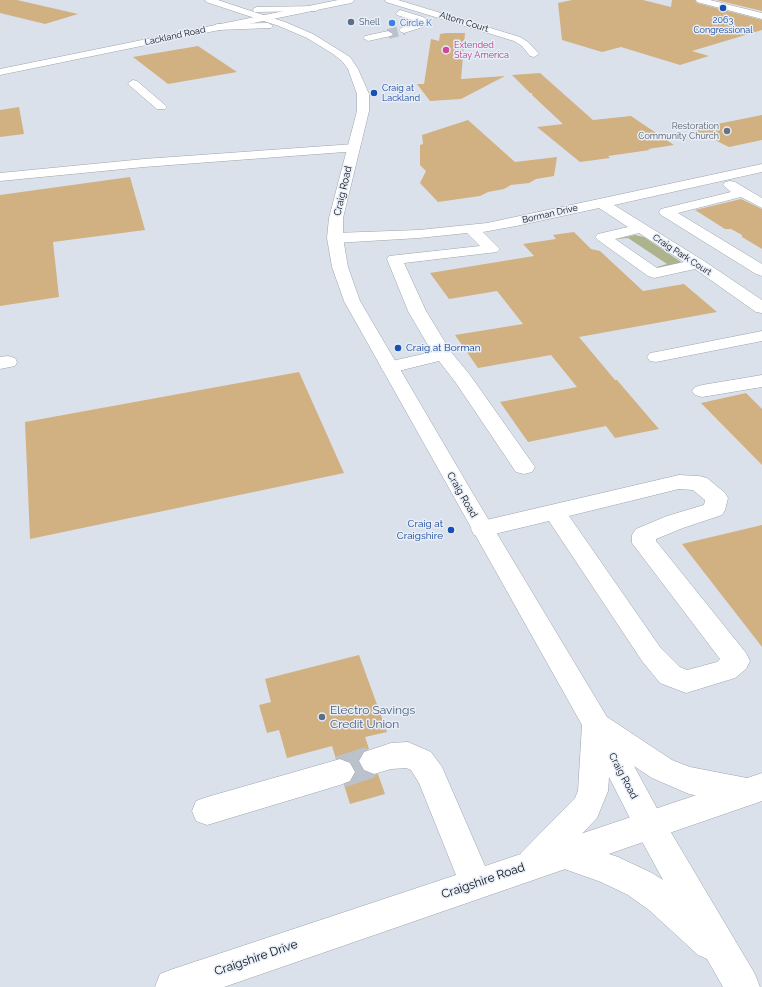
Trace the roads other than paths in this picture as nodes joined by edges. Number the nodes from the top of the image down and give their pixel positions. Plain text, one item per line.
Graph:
1 (209, 0) edge
2 (351, 0) edge
3 (389, 0) edge
4 (700, 0) edge
5 (235, 8) junction
6 (316, 8) junction
7 (737, 10) junction
8 (761, 10) edge
9 (397, 12) tunnel mouth
10 (265, 18) junction
11 (217, 27) junction
12 (297, 30) junction
13 (404, 30) tunnel mouth
14 (388, 34) tunnel mouth
15 (368, 38) dead end
16 (534, 54) dead end
17 (0, 72) edge
18 (132, 83) dead end
19 (161, 107) dead end
20 (354, 148) junction
21 (762, 168) edge
22 (0, 177) edge
23 (717, 177) junction
24 (742, 193) junction
25 (601, 203) junction
26 (762, 204) edge
27 (641, 228) junction
28 (471, 229) junction
29 (335, 238) junction
30 (698, 264) junction
31 (762, 271) edge
32 (762, 308) edge
33 (762, 336) edge
34 (443, 355) junction
35 (656, 357) dead end
36 (390, 367) junction
37 (762, 381) edge
38 (702, 391) dead end
39 (524, 467) dead end
40 (555, 512) junction
41 (482, 529) junction
42 (596, 724) junction
43 (374, 761) tunnel mouth
44 (340, 772) tunnel mouth
45 (754, 789) edge
46 (207, 811) dead end
47 (649, 824) junction
48 (563, 854) junction
49 (532, 864) junction
50 (476, 883) junction
51 (316, 937) joint
52 (724, 956) junction
53 (173, 987) edge
54 (742, 987) edge

1 - 5 main road
2 - 6 main road, Lackland Road
3 - 16 main road, Altom Court
4 - 7 main road
5 - 6 main road
5 - 10 main road, Craig Road
5 - 11 main road
6 - 10 main road, Lackland Road
6 - 12 main road
7 - 8 main road
7 - 8 main road
9 - 13 main road
10 - 11 main road, Lackland Road
10 - 12 main road, Craig Road
11 - 12 main road
11 - 17 main road, Lackland Road
12 - 20 main road, Craig Road
14 - 15 main road
18 - 19 main road
20 - 22 main road
20 - 29 main road, Craig Road
21 - 23 main road, Borman Drive
23 - 24 main road
23 - 25 main road, Borman Drive
24 - 26 main road
24 - 31 main road
25 - 27 main road, Craig Park Court
25 - 28 main road, Borman Drive
27 - 30 main road, Craig Park Court
27 - 30 main road
28 - 29 main road, Borman Drive
28 - 34 main road
29 - 36 main road, Craig Road
30 - 32 main road, Craig Park Court
33 - 35 main road
34 - 36 main road
34 - 39 main road
36 - 41 main road, Craig Road
37 - 38 main road
40 - 40 main road
40 - 41 main road
41 - 42 main road, Craig Road
42 - 45 main road
42 - 47 main road, Craig Road
42 - 49 main road
43 - 50 main road
44 - 46 main road
45 - 47 main road, Craigshire Road
47 - 48 main road, Craigshire Road
47 - 52 main road, Craig Road
48 - 49 main road, Craigshire Road
48 - 52 main road
49 - 50 main road, Craigshire Road
50 - 51 main road, Craigshire Road
51 - 53 main road, Craigshire Drive
52 - 54 main road, Craig Road

